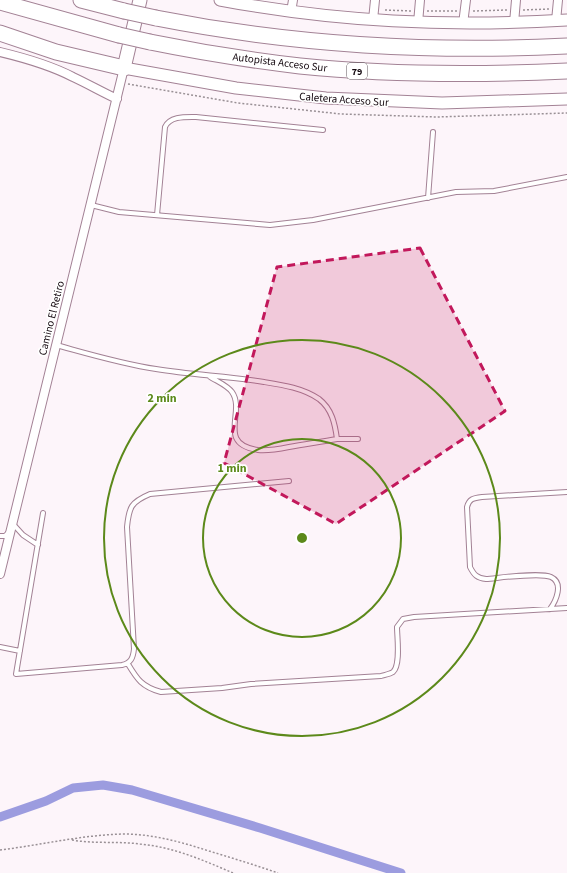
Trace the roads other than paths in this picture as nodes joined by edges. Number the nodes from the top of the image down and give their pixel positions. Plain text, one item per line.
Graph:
1 (81, 0) edge
2 (140, 0) edge
3 (220, 0) edge
4 (293, 0) edge
5 (375, 0) edge
6 (420, 0) edge
7 (466, 0) edge
8 (516, 0) edge
9 (558, 0) edge
10 (0, 2) edge
11 (291, 12) junction
12 (373, 20) junction
13 (562, 20) edge
14 (418, 23) junction
15 (514, 23) junction
16 (463, 24) junction
17 (0, 33) edge
18 (567, 46) edge
19 (0, 52) edge
20 (124, 68) junction
21 (567, 71) edge
22 (117, 99) junction
23 (567, 99) edge
24 (323, 130) dead end
25 (433, 132) dead end
26 (567, 177) edge
27 (428, 198) junction
28 (91, 205) junction
29 (157, 215) junction
30 (56, 344) junction
31 (207, 375) junction
32 (337, 439) junction
33 (358, 439) dead end
34 (289, 481) dead end
35 (567, 492) edge
36 (43, 514) dead end
37 (12, 526) junction
38 (0, 536) edge
39 (38, 544) junction
40 (0, 574) edge
41 (567, 608) edge
42 (550, 610) junction
43 (0, 647) edge
44 (20, 650) junction
45 (128, 664) junction

1 - 18 highway, bridge
2 - 20 main road
3 - 11 main road
4 - 11 street
5 - 12 street
6 - 14 street
7 - 16 street
8 - 15 street
9 - 13 street
10 - 21 highway, Autopista Acceso Sur / 79, bridge
11 - 12 main road
12 - 14 main road
13 - 15 main road
14 - 16 main road
15 - 16 main road
17 - 20 highway
19 - 22 street
20 - 22 street, Camino El Retiro
20 - 23 main road, Caletera Acceso Sur
22 - 28 street, Camino El Retiro
24 - 29 lane
25 - 27 lane
26 - 27 lane
27 - 29 lane
28 - 29 lane
28 - 30 street, Camino El Retiro
30 - 31 lane
30 - 37 street, Camino El Retiro
31 - 32 lane
31 - 32 lane
32 - 33 lane
34 - 45 lane
35 - 42 lane
36 - 39 lane
37 - 38 lane
37 - 39 lane
37 - 40 street, Camino El Retiro
39 - 44 lane
41 - 42 lane
42 - 45 lane
43 - 44 lane
44 - 45 lane

